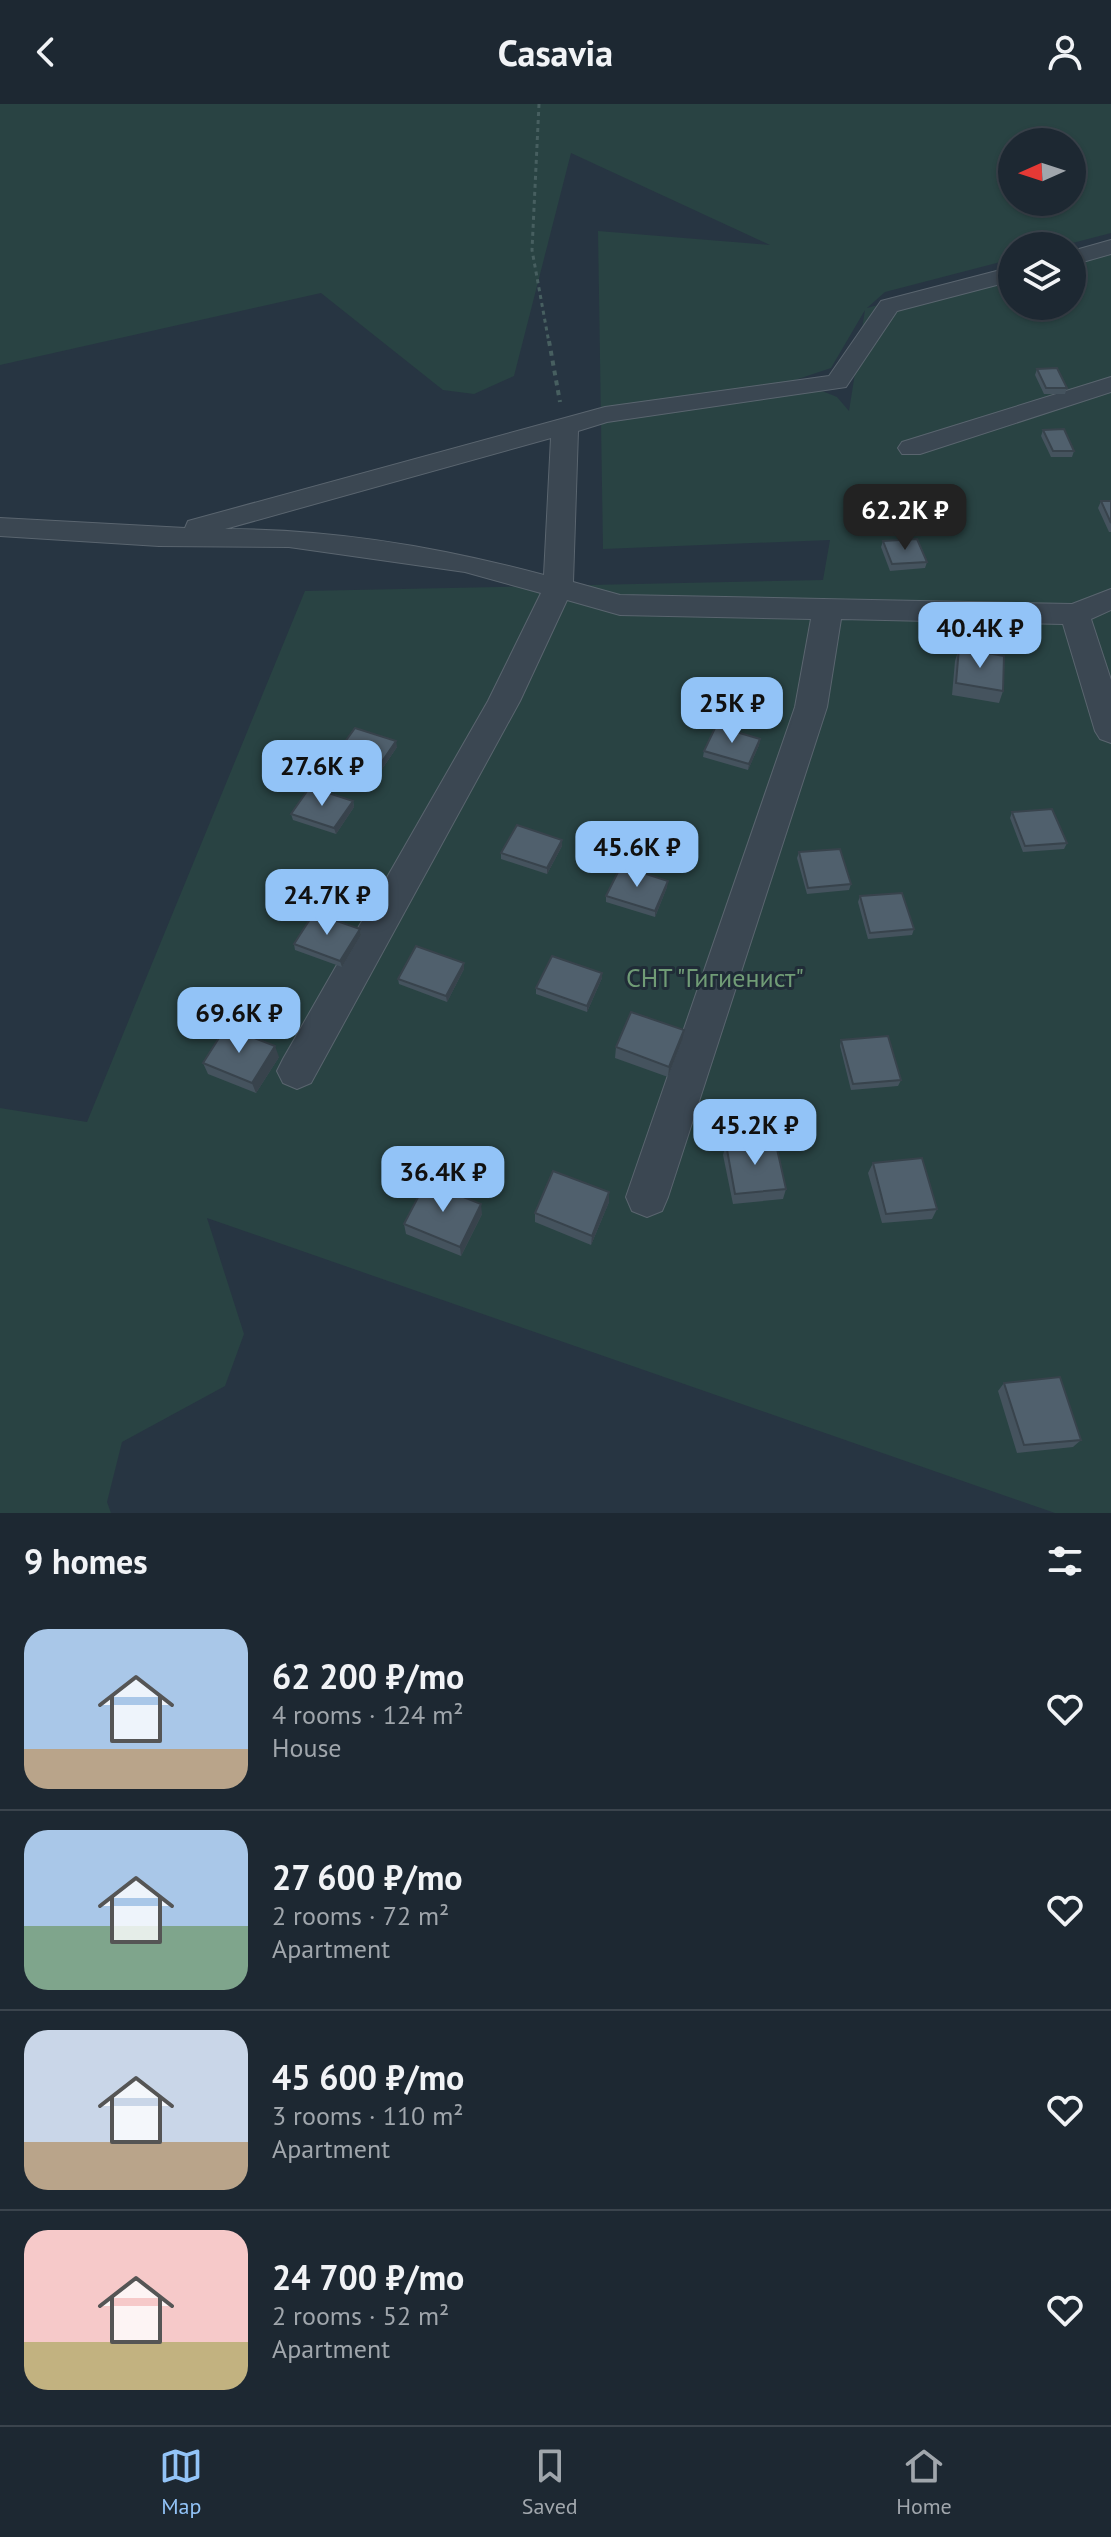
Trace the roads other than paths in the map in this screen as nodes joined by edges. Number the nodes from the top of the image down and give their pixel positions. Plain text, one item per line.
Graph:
1 (1111, 247) edge
2 (1086, 254) edge
3 (998, 278) edge
4 (1111, 384) edge
5 (565, 426) junction
6 (911, 448) dead end
7 (0, 527) edge
8 (159, 537) junction
9 (558, 588) junction
10 (1111, 599) edge
11 (828, 608) junction
12 (1075, 614) junction
13 (1111, 731) edge
14 (297, 1071) dead end
15 (647, 1197) dead end

1 - 2 street
3 - 5 street
4 - 6 street
5 - 8 street
5 - 9 street
7 - 8 street
8 - 9 street
9 - 11 street
9 - 14 street
10 - 12 street
11 - 12 street
11 - 15 street
12 - 13 street

